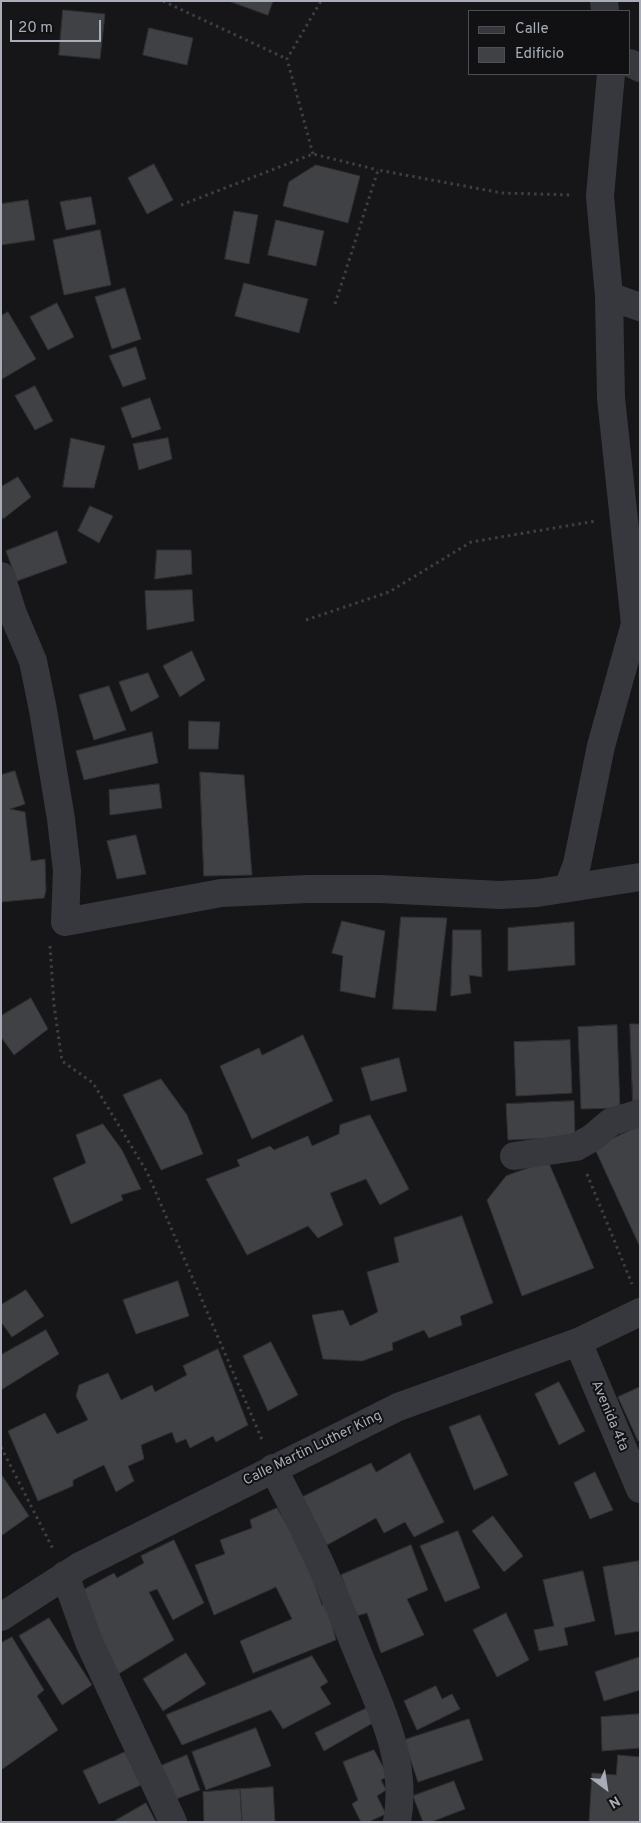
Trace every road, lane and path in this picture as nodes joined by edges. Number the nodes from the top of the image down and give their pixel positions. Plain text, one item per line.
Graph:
1 (163, 1) edge
2 (321, 1) edge
3 (288, 59) junction
4 (611, 75) edge
5 (313, 154) junction
6 (378, 170) junction
7 (600, 196) junction
8 (181, 204) dead end
9 (608, 296) junction
10 (335, 304) dead end
11 (640, 307) edge
12 (624, 516) junction
13 (1, 576) edge
14 (306, 620) dead end
15 (640, 877) edge
16 (568, 888) junction
17 (65, 922) junction
18 (640, 1113) edge
19 (576, 1148) junction
20 (514, 1156) dead end
21 (632, 1285) dead end
22 (640, 1312) edge
23 (578, 1342) junction
24 (1, 1447) edge
25 (273, 1468) junction
26 (640, 1490) edge
27 (66, 1575) junction
28 (1, 1617) edge
29 (173, 1822) edge
30 (397, 1822) edge

1 - 3 path
2 - 3 path
3 - 5 path
4 - 7 street
5 - 6 path
5 - 8 path
6 - 7 path
6 - 10 path
7 - 9 street
9 - 11 street
9 - 12 street
12 - 14 path
12 - 16 street
13 - 17 street
15 - 16 street
16 - 17 street
17 - 25 path
18 - 19 street
19 - 20 street
19 - 21 path
22 - 23 street, Calle Martin Luther King
23 - 25 street, Calle Martin Luther King
23 - 26 street, Avenida 4ta
24 - 27 path
25 - 27 street, Calle Martin Luther King
25 - 30 street
27 - 28 street, Calle Martin Luther King
27 - 29 street

